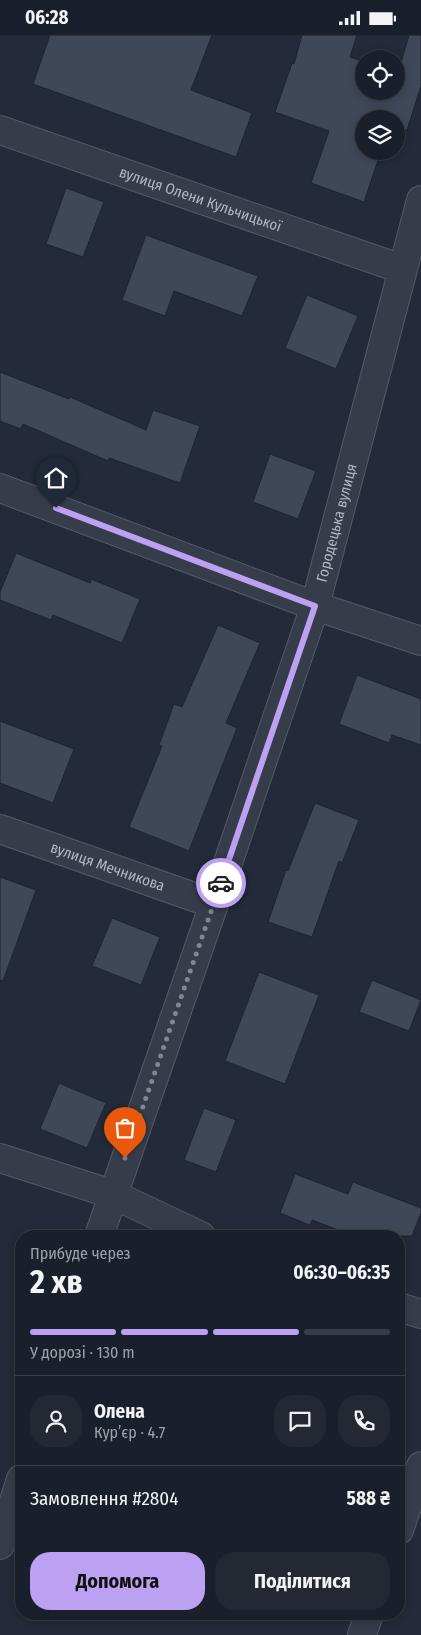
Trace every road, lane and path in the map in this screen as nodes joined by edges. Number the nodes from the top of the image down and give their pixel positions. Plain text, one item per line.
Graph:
1 (0, 129) edge
2 (421, 200) edge
3 (402, 269) junction
4 (0, 488) edge
5 (315, 606) junction
6 (421, 641) edge
7 (0, 829) edge
8 (214, 905) junction
9 (0, 1158) edge
10 (112, 1194) junction
11 (101, 1230) edge
12 (188, 1230) edge
13 (405, 1309) edge
14 (421, 1314) edge
15 (421, 1466) edge
16 (15, 1498) edge
17 (405, 1513) edge
18 (0, 1545) edge
19 (367, 1620) edge
20 (362, 1635) edge

1 - 3 street, вулиця Олени Кульчицької
2 - 3 street, Городецька вулиця
3 - 5 street, Городецька вулиця
4 - 5 street
5 - 6 street
5 - 8 street, Городецька вулиця
7 - 8 street, вулиця Мечникова
8 - 10 street, Городецька вулиця
9 - 10 street
10 - 11 street, Городецька вулиця
10 - 12 street
13 - 14 street
15 - 17 street
16 - 18 street
19 - 20 street

